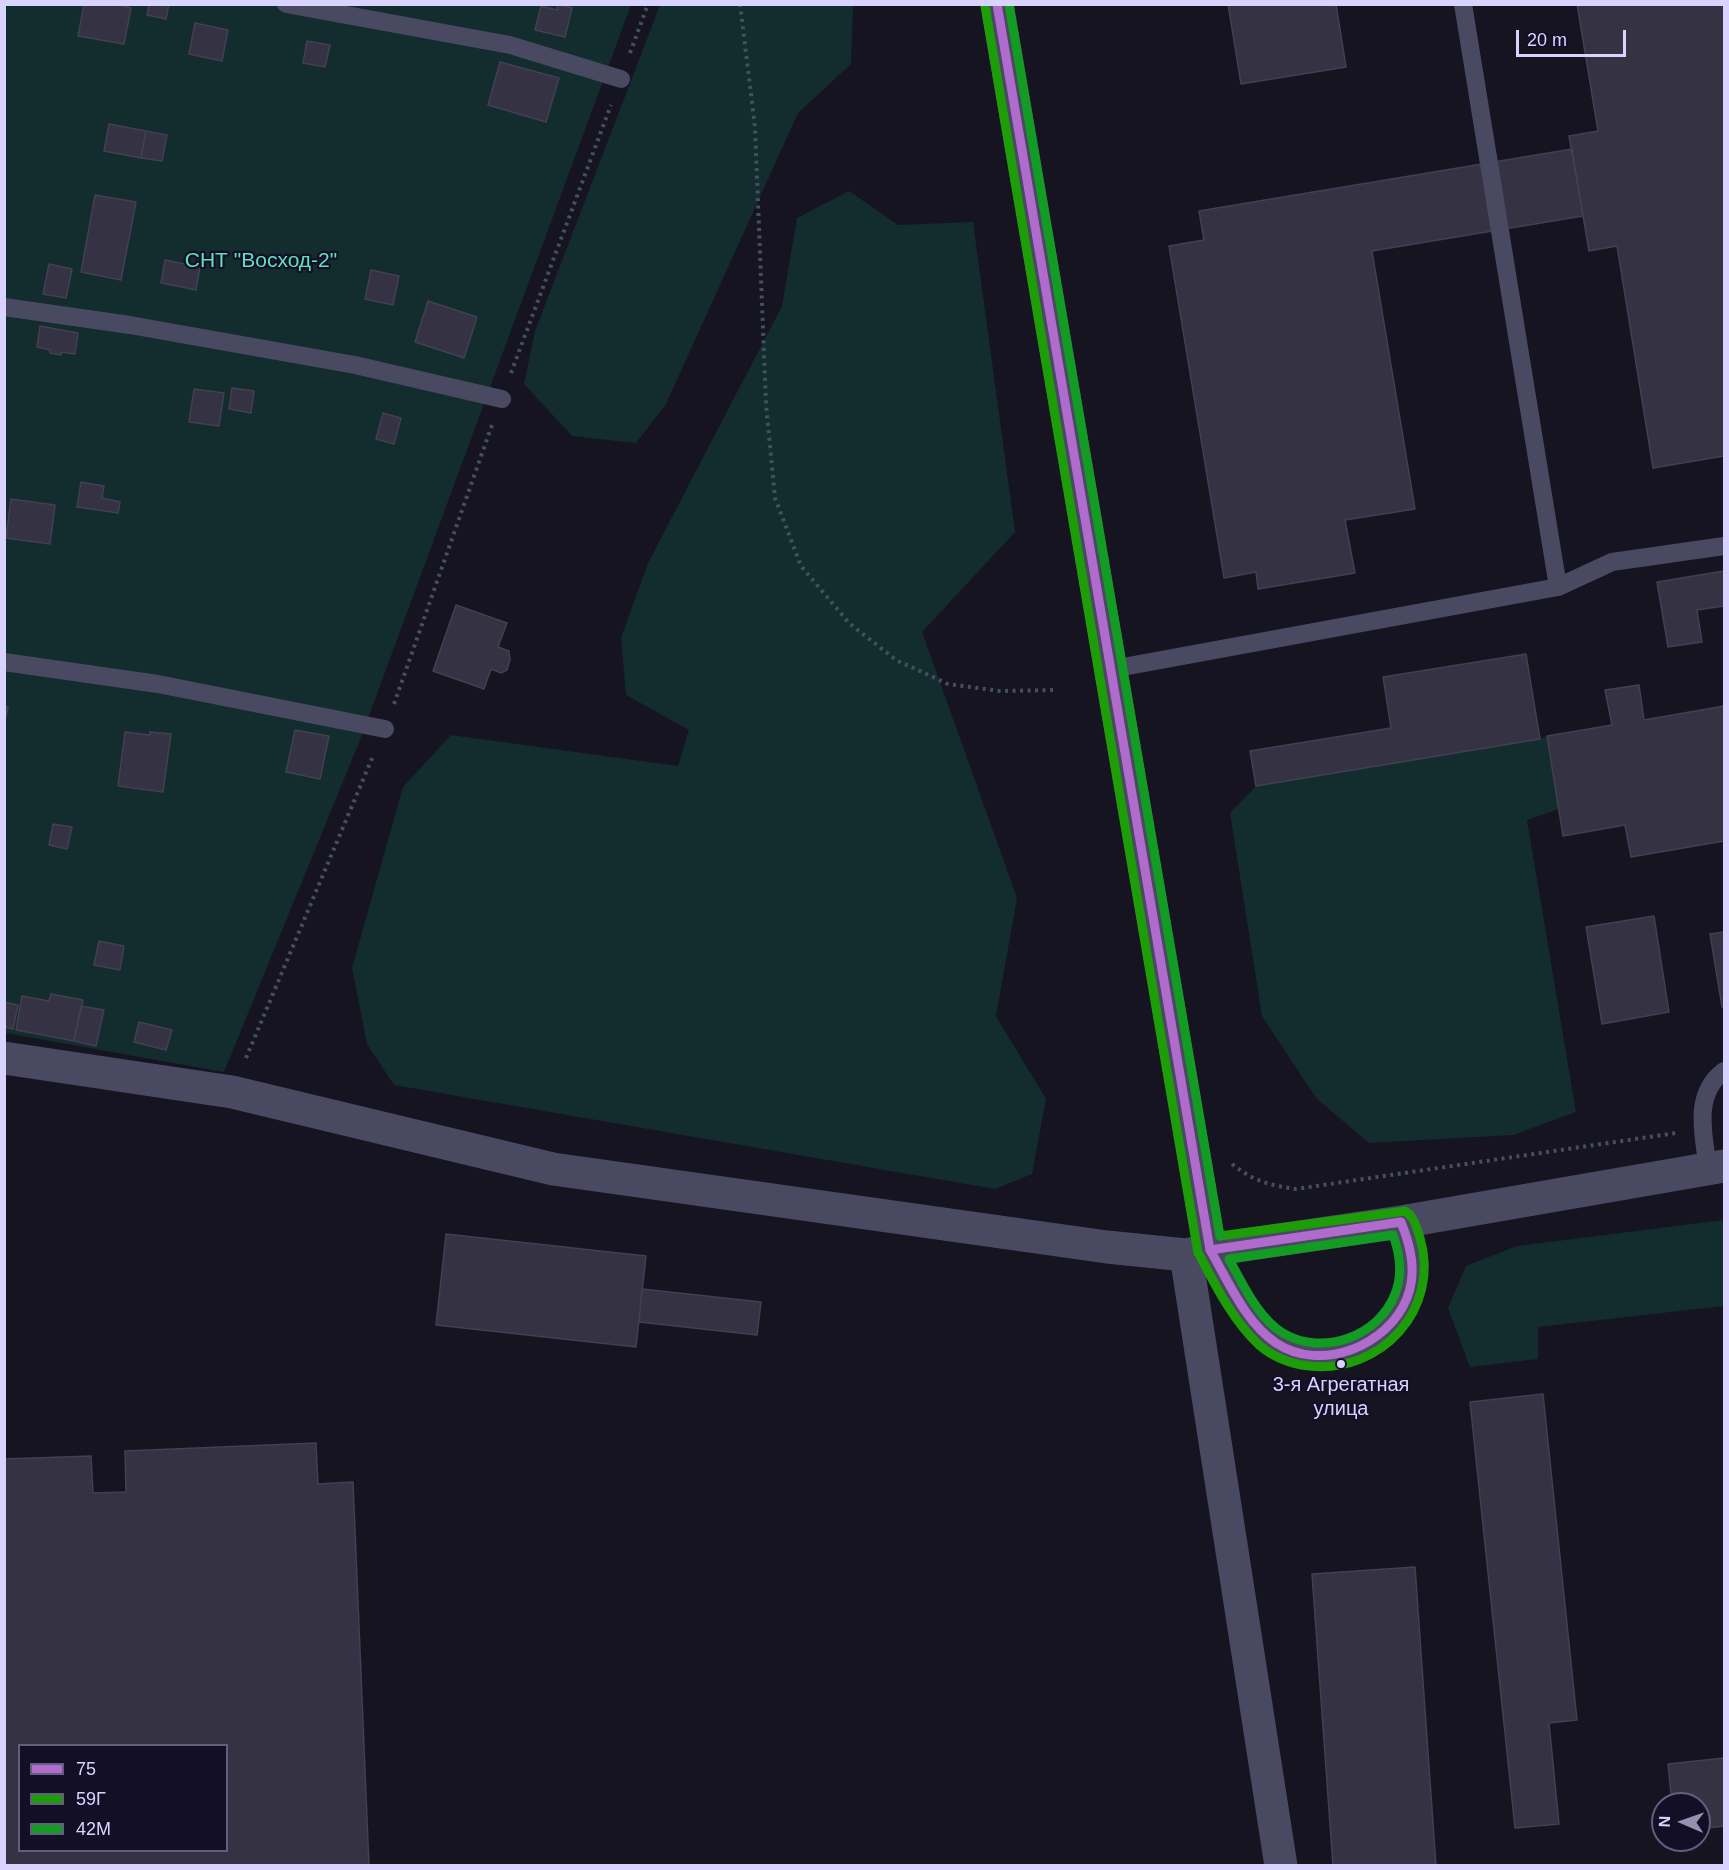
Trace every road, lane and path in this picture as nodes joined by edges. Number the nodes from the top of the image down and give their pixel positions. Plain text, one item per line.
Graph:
1 (286, 4) edge
2 (648, 4) edge
3 (740, 4) edge
4 (996, 4) edge
5 (1463, 4) edge
6 (621, 79) junction
7 (4, 307) edge
8 (502, 399) junction
9 (1725, 546) edge
10 (1558, 587) junction
11 (4, 662) edge
12 (1112, 669) junction
13 (1057, 690) dead end
14 (385, 729) junction
15 (4, 1058) edge
16 (1725, 1071) edge
17 (231, 1092) junction
18 (1703, 1129) junction
19 (1230, 1162) dead end
20 (1716, 1168) edge
21 (1401, 1222) junction
22 (1198, 1253) junction
23 (1281, 1866) edge

1 - 6 lane
2 - 6 path
3 - 13 path
4 - 12 street
5 - 10 lane
6 - 8 path
7 - 8 lane
8 - 14 path
9 - 10 lane
10 - 12 lane
11 - 14 lane
12 - 22 street
14 - 17 path
15 - 17 street
16 - 18 lane
17 - 22 street
18 - 19 path
18 - 20 lane
20 - 21 street
21 - 22 street
21 - 22 lane
22 - 23 street

